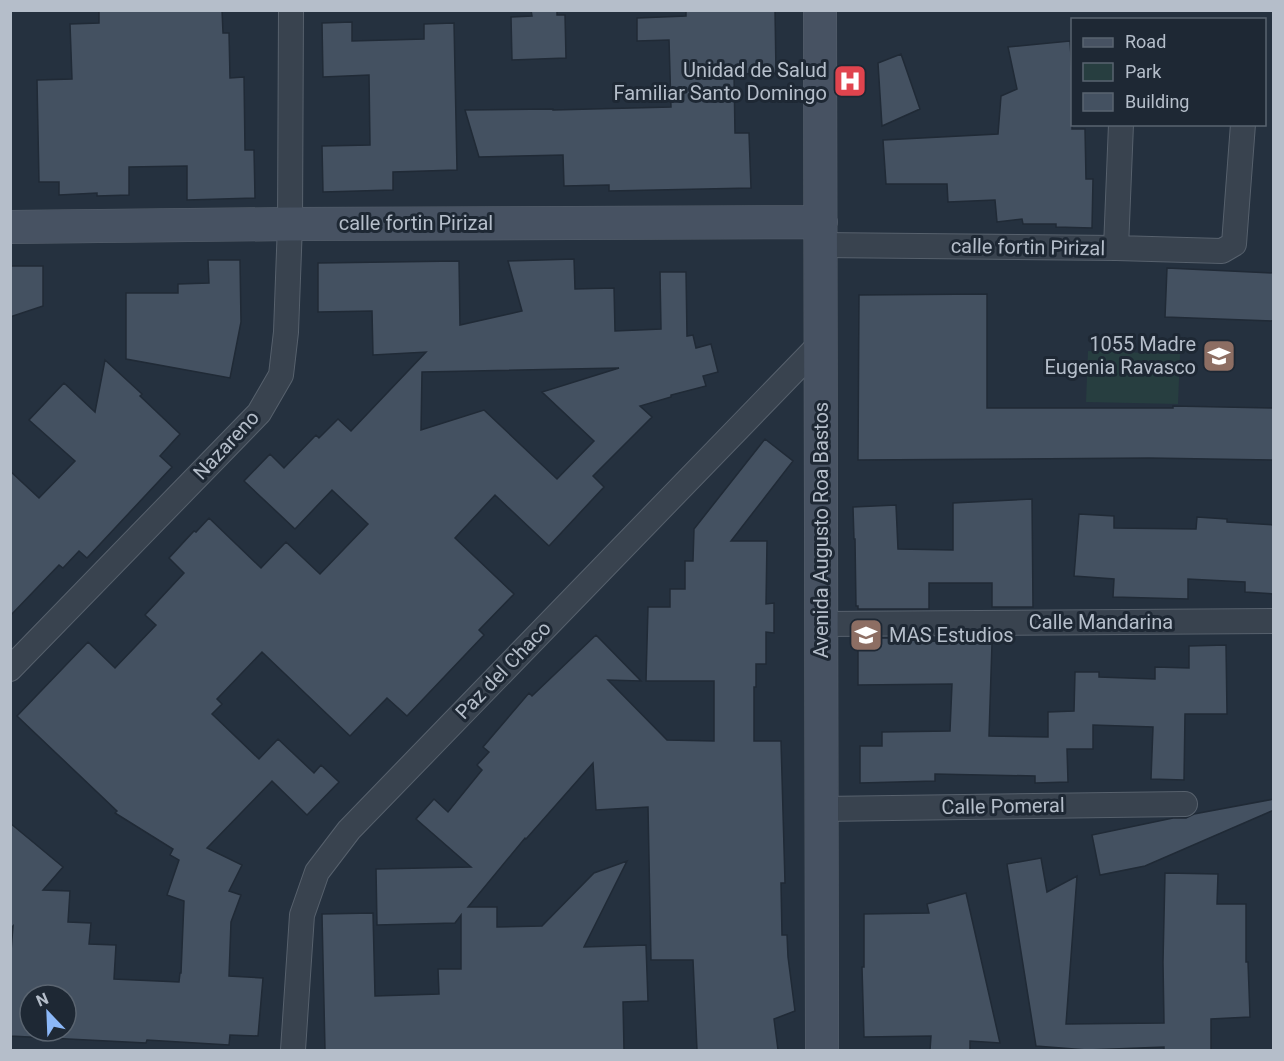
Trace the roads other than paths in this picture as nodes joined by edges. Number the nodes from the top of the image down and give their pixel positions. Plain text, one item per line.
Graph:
1 (291, 10) edge
2 (820, 10) edge
3 (1121, 126) edge
4 (1243, 126) edge
5 (290, 224) junction
6 (10, 227) edge
7 (821, 233) junction
8 (1116, 248) junction
9 (821, 342) junction
10 (1274, 621) edge
11 (821, 624) junction
12 (10, 669) edge
13 (1185, 804) dead end
14 (822, 809) junction
15 (293, 1050) edge
16 (822, 1050) edge

1 - 5 street, Nazareno
2 - 7 main road, Avenida Augusto Roa Bastos
3 - 8 street
4 - 8 street, calle fortin Pirizal
5 - 6 main road, calle fortin Pirizal
5 - 7 main road, calle fortin Pirizal
5 - 12 street, Nazareno
7 - 8 street, calle fortin Pirizal
7 - 9 main road, Avenida Augusto Roa Bastos
9 - 11 main road, Avenida Augusto Roa Bastos
9 - 15 street, Paz del Chaco
10 - 11 street, Calle Mandarina
11 - 14 main road, Avenida Augusto Roa Bastos
13 - 14 street, Calle Pomeral
14 - 16 main road, Avenida Augusto Roa Bastos

